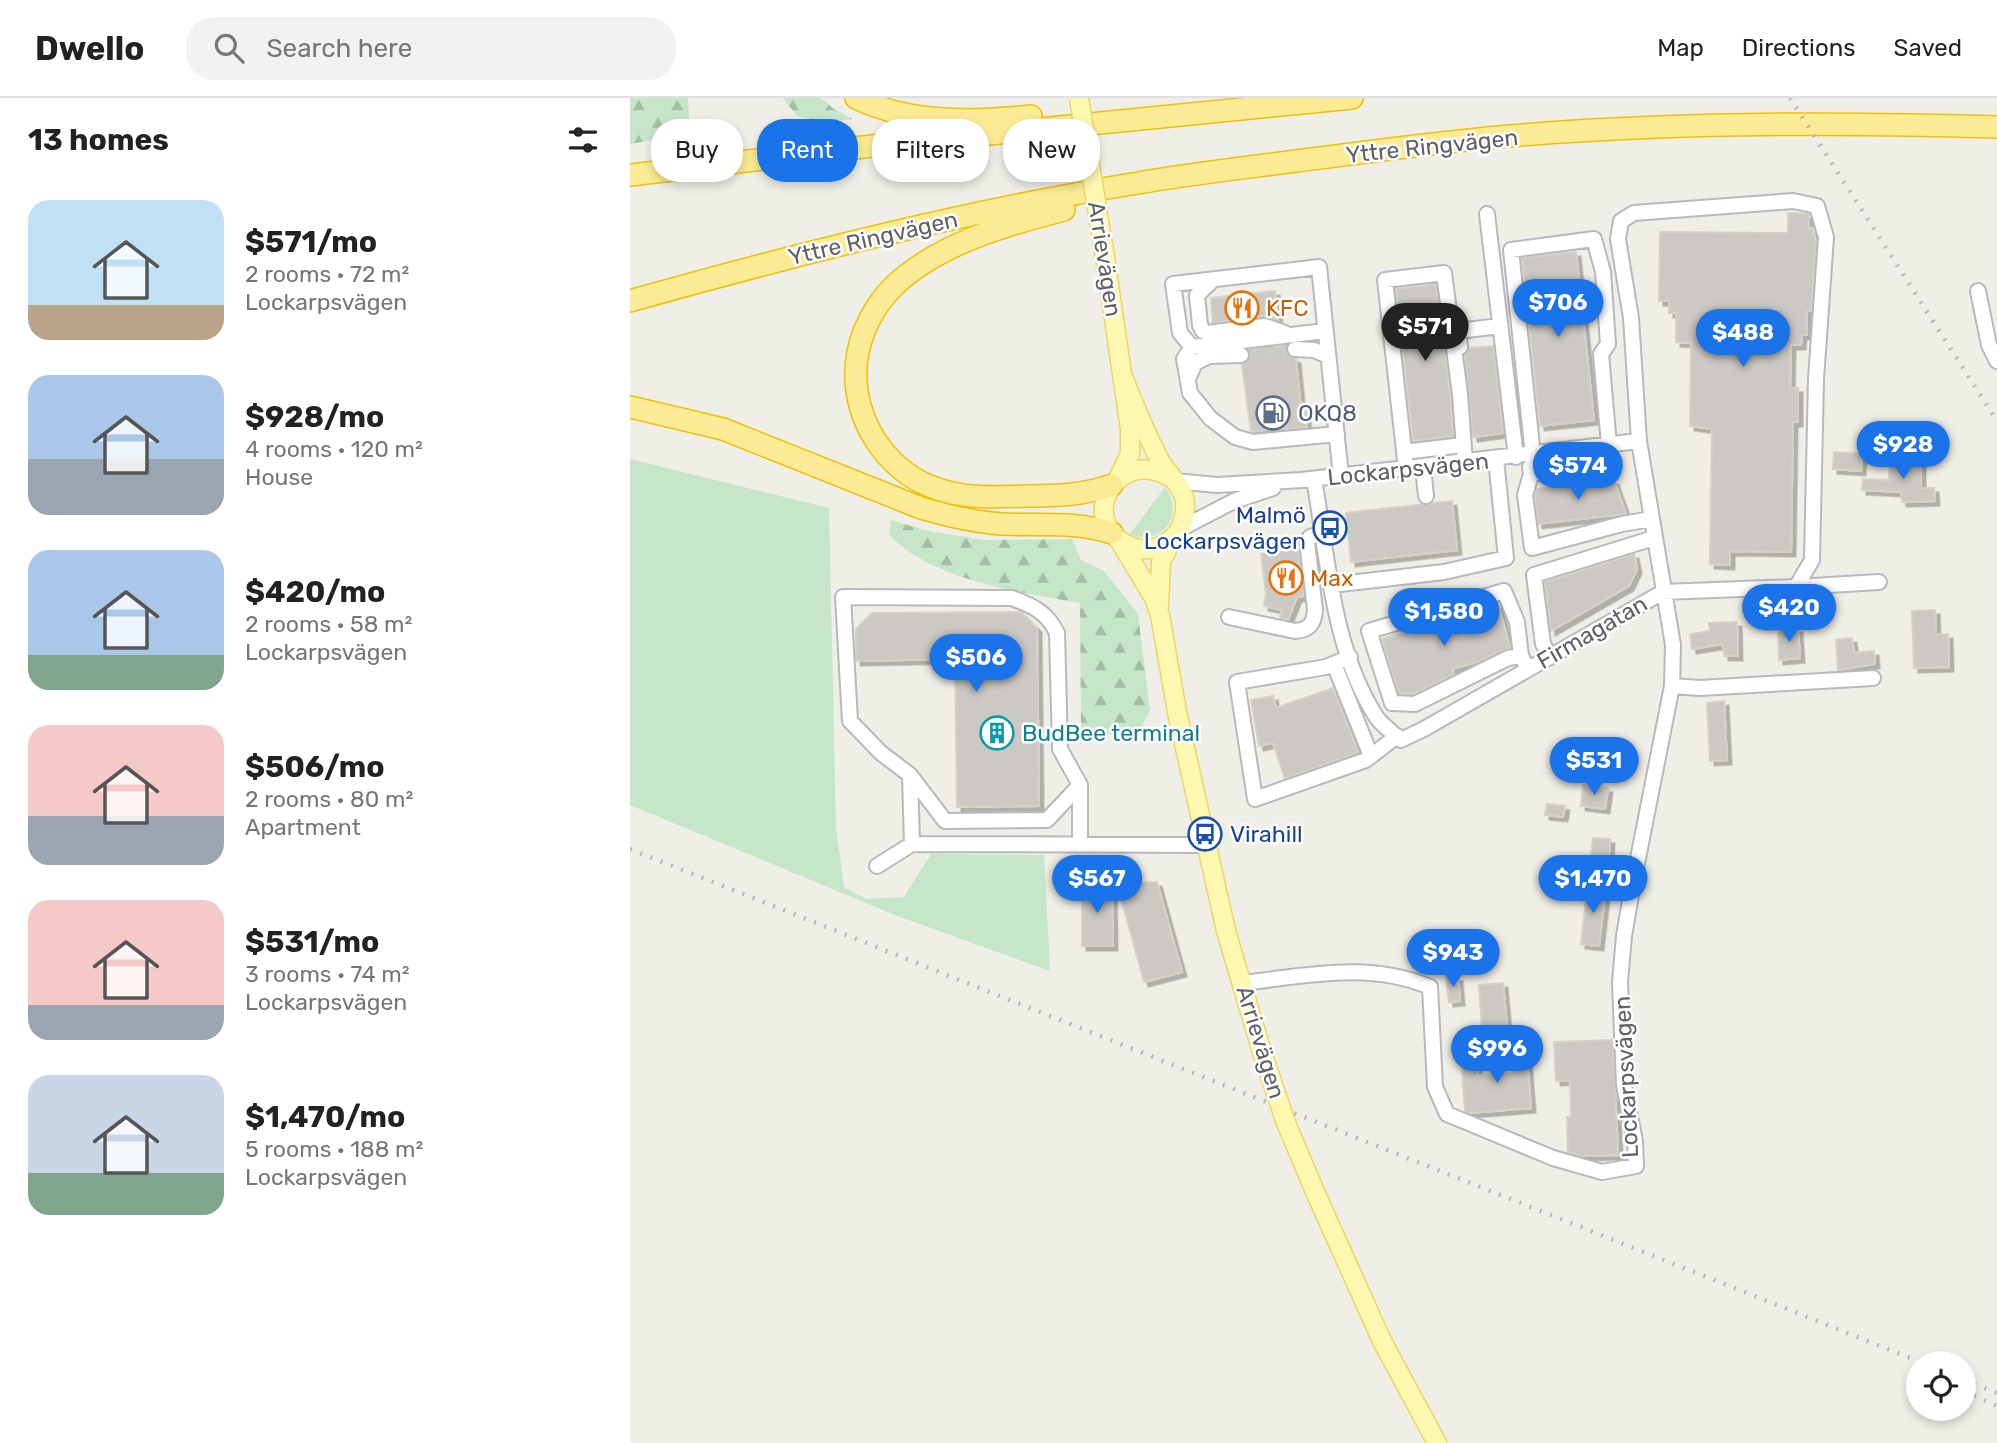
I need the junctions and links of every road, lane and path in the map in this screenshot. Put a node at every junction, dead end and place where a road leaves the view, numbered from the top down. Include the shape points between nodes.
1 (856, 98) edge
2 (1079, 98) edge
3 (1236, 98) edge
4 (1352, 98) edge
5 (1997, 127) edge
6 (1425, 145) junction
7 (630, 175) edge
8 (1487, 214) dead end
9 (1214, 279) junction
10 (1978, 291) dead end
11 (630, 301) edge
12 (1500, 326) junction
13 (1325, 331) junction
14 (1293, 342) junction
15 (1192, 347) junction
16 (1241, 355) tunnel mouth
17 (1328, 356) junction
18 (1997, 361) edge
19 (1124, 379) junction
20 (1188, 380) junction
21 (630, 407) edge
22 (1337, 434) junction
23 (1639, 441) junction
24 (1464, 445) junction
25 (1609, 445) junction
26 (1404, 452) junction
27 (1526, 456) junction
28 (1496, 459) junction
29 (1470, 462) junction
30 (1423, 467) junction
31 (1579, 468) dead end
32 (1406, 469) junction
33 (1531, 474) junction
34 (1341, 476) junction
35 (1172, 479) junction
36 (1308, 480) junction
37 (1115, 481) junction
38 (1426, 496) dead end
39 (1651, 520) junction
40 (1177, 532) junction
41 (1324, 533) junction
42 (1116, 536) junction
43 (1654, 538) junction
44 (1879, 582) dead end
45 (1332, 585) junction
46 (1796, 587) junction
47 (1663, 592) junction
48 (1160, 615) junction
49 (1229, 617) dead end
50 (1369, 631) junction
51 (1342, 634) junction
52 (1350, 657) junction
53 (1550, 657) junction
54 (1525, 662) junction
55 (1334, 664) junction
56 (1873, 678) dead end
57 (1672, 686) junction
58 (1397, 736) junction
59 (1371, 756) junction
60 (910, 775) junction
61 (1080, 785) junction
62 (912, 844) junction
63 (1080, 844) junction
64 (1207, 845) junction
65 (877, 866) dead end
66 (1242, 984) junction
67 (1437, 1443) edge

1 - 3 highway via 915,117 986,119
2 - 19 main road, Arrievägen, bridge
4 - 7 highway
5 - 6 highway, Yttre Ringvägen via 1693,126
6 - 11 highway, Yttre Ringvägen via 1138,183 974,215 755,266
6 - 37 highway via 1141,193 1029,219 950,248 894,287 861,336 855,370 865,423 894,462 922,482 964,495 1070,495
8 - 12 street
9 - 13 street via 1319,267
9 - 14 street via 1197,295 1203,331 1265,326
9 - 15 street via 1173,284 1180,333
10 - 18 street via 1989,345
12 - 27 street
12 - 29 street via 1458,331
13 - 14 street
13 - 17 street
14 - 15 street
14 - 17 street
15 - 20 street via 1184,359
16 - 20 street via 1209,356 1195,363
17 - 22 street
19 - 35 main road, Arrievägen
19 - 37 main road, Arrievägen via 1130,446 1128,461
20 - 22 street via 1190,393 1210,418 1235,437 1253,442
21 - 42 highway via 723,429 943,515 1004,524 1082,524
22 - 34 street
23 - 25 street, Lockarpsvägen
23 - 39 street, Lockarpsvägen
23 - 46 street, Lockarpsvägen via 1631,318 1618,239 1621,221 1647,212 1793,201 1817,206 1826,237 1816,379 1812,560
24 - 26 street
24 - 26 street via 1444,272 1385,280
24 - 29 street
25 - 27 street, Lockarpsvägen
25 - 27 street via 1601,354 1608,344 1603,272 1594,239 1511,250
26 - 32 street
27 - 28 street, Lockarpsvägen
27 - 33 street
28 - 29 street, Lockarpsvägen
28 - 45 street via 1506,558 1444,572
29 - 30 street, Lockarpsvägen
30 - 32 street, Lockarpsvägen
30 - 38 street
31 - 33 street
32 - 34 street, Lockarpsvägen
33 - 39 street via 1525,495 1532,548
34 - 36 street, Lockarpsvägen
35 - 36 street, Lockarpsvägen via 1217,485
35 - 37 main road via 1151,468 1128,471
35 - 40 main road via 1185,509
36 - 40 street, Lockarpsvägen via 1234,501
36 - 41 street
37 - 42 main road via 1104,514
39 - 43 street, Lockarpsvägen
40 - 42 main road via 1148,549 1128,545
40 - 48 main road, Arrievägen via 1161,562
41 - 45 street
41 - 49 street via 1307,542 1315,610 1310,627 1295,631
42 - 48 main road, Arrievägen
43 - 47 street, Lockarpsvägen
43 - 53 street via 1534,575 1543,644
44 - 46 street
45 - 51 street
46 - 47 street
47 - 53 street, Firmagatan
47 - 57 street, Lockarpsvägen via 1672,645
48 - 64 main road, Arrievägen
50 - 51 street
50 - 54 street via 1504,591 1517,622
50 - 54 street via 1392,704 1415,704 1508,658
51 - 52 street
52 - 55 street
52 - 58 street via 1379,721
53 - 54 street, Firmagatan
54 - 58 street, Firmagatan via 1420,732 1401,740
55 - 59 street
55 - 59 street via 1237,682 1255,799
56 - 57 street
57 - 66 street, Lockarpsvägen via 1630,901 1620,982 1624,1085 1636,1166 1602,1172 1553,1158 1447,1114 1435,1087 1430,987 1409,978 1353,970
58 - 59 street
60 - 61 street via 945,821 1047,820
60 - 61 street via 850,721 843,597 1012,598 1036,607 1051,620 1057,633 1060,749
60 - 62 street
61 - 63 street
62 - 63 street
62 - 65 street
63 - 64 street
64 - 66 main road, Arrievägen
66 - 67 main road, Arrievägen, bridge via 1286,1123 1316,1194 1382,1341

